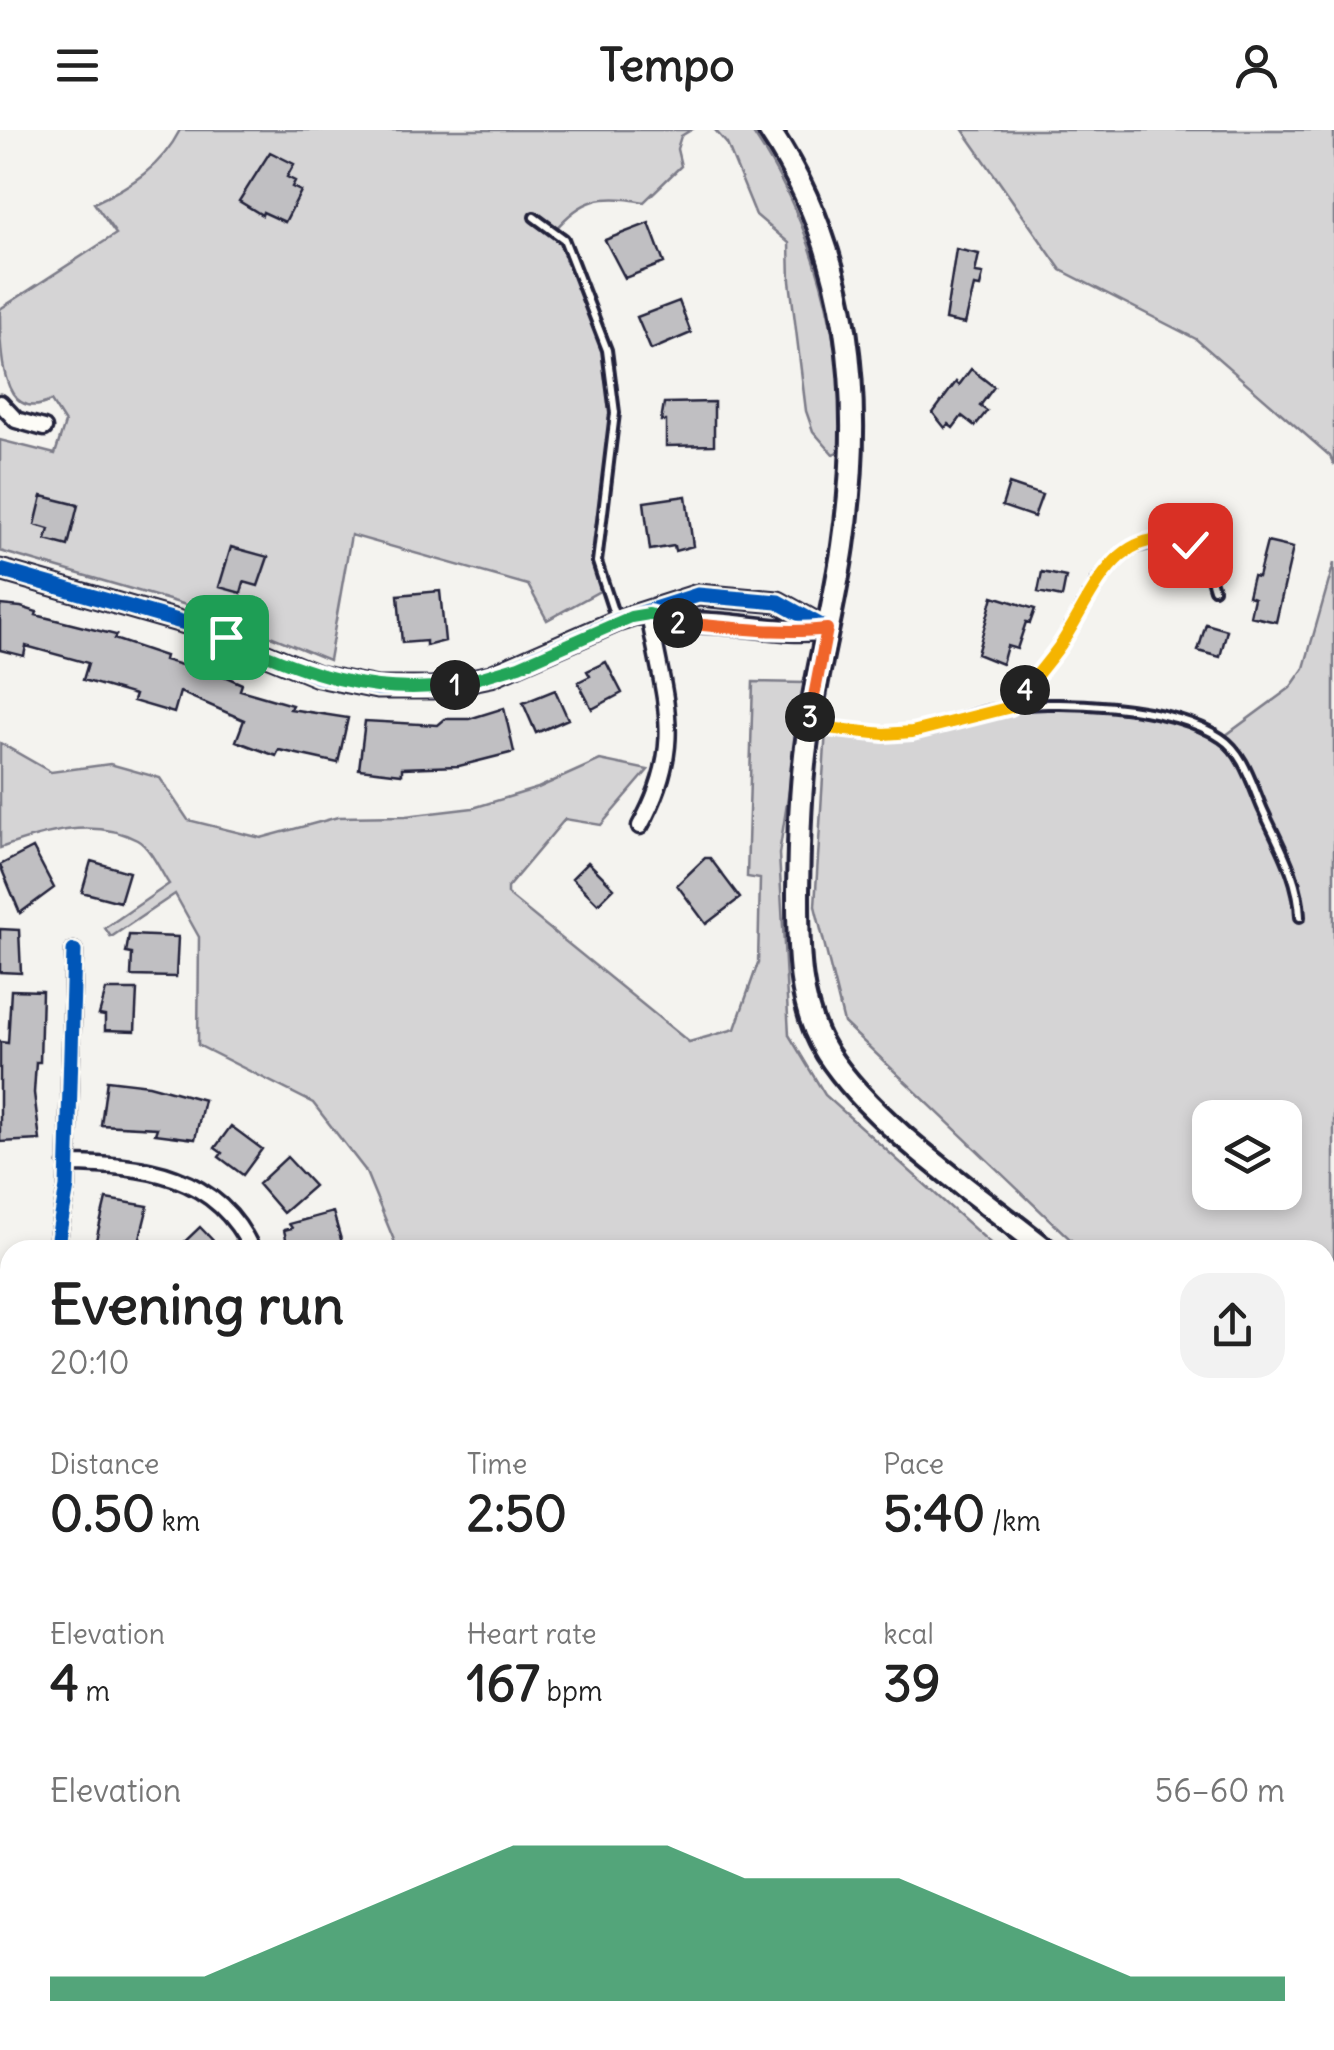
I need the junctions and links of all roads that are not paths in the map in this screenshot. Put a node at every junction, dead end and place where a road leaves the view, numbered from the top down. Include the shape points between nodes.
1 (769, 130) edge
2 (534, 218) dead end
3 (0, 402) edge
4 (44, 428) dead end
5 (0, 570) edge
6 (1214, 590) dead end
7 (649, 614) junction
8 (616, 621) junction
9 (827, 629) junction
10 (1011, 707) junction
11 (808, 726) junction
12 (640, 826) dead end
13 (1300, 917) dead end
14 (74, 951) dead end
15 (67, 1164) junction
16 (59, 1240) edge
17 (246, 1240) edge
18 (1034, 1240) edge

1 - 9 main road via 818,224 850,352 852,458
2 - 8 lane via 564,239 607,350 614,413 596,562
3 - 4 street via 16,420
5 - 8 street via 199,627 318,676 377,688 432,688 491,676
6 - 10 lane via 1205,559 1190,545 1172,538 1129,548 1097,580 1059,646
7 - 8 street
7 - 9 street via 795,633
7 - 9 street via 698,596 754,598 789,607
7 - 12 street via 670,731 664,774
9 - 11 main road
10 - 11 lane via 912,732
10 - 13 lane via 1121,710 1180,721 1222,738 1245,769 1292,874
11 - 18 main road via 798,923 803,987 816,1031 871,1106
14 - 15 street
15 - 16 street
15 - 17 street via 130,1166 188,1181 231,1215

